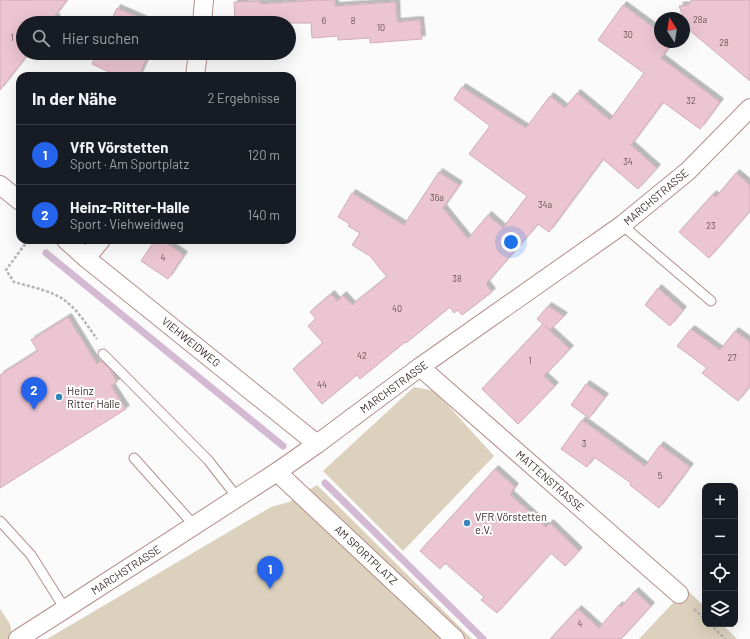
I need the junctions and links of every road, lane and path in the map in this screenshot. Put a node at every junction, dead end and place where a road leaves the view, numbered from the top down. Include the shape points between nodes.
1 (204, 0) edge
2 (203, 16) edge
3 (197, 60) edge
4 (196, 72) edge
5 (750, 108) edge
6 (0, 184) edge
7 (16, 198) edge
8 (622, 225) junction
9 (25, 244) edge
10 (70, 244) edge
11 (98, 244) edge
12 (86, 258) junction
13 (711, 301) dead end
14 (103, 354) joint
15 (420, 367) junction
16 (317, 444) junction
17 (134, 458) dead end
18 (277, 472) junction
19 (237, 497) junction
20 (0, 521) edge
21 (194, 526) junction
22 (679, 594) dead end
23 (65, 609) junction
24 (713, 627) edge
25 (18, 639) edge
26 (455, 639) edge
27 (725, 639) edge

1 - 2 street
3 - 4 street
5 - 8 street, MARCHSTRASSE via 688,171
6 - 7 street
8 - 13 lane
8 - 15 street, MARCHSTRASSE
9 - 14 path via 6,270 14,282 55,294 68,303 98,340
10 - 12 street, VIEHWEIDWEG
11 - 12 street
12 - 16 street, VIEHWEIDWEG
14 - 19 lane via 208,460
15 - 16 street, MARCHSTRASSE
15 - 22 street, MATTENSTRASSE
16 - 18 street, MARCHSTRASSE
17 - 21 lane
18 - 19 street, MARCHSTRASSE
18 - 26 street, AM SPORTPLATZ
19 - 21 street, MARCHSTRASSE
20 - 23 lane via 31,555
21 - 23 street, MARCHSTRASSE
23 - 25 street, MARCHSTRASSE
24 - 27 path

